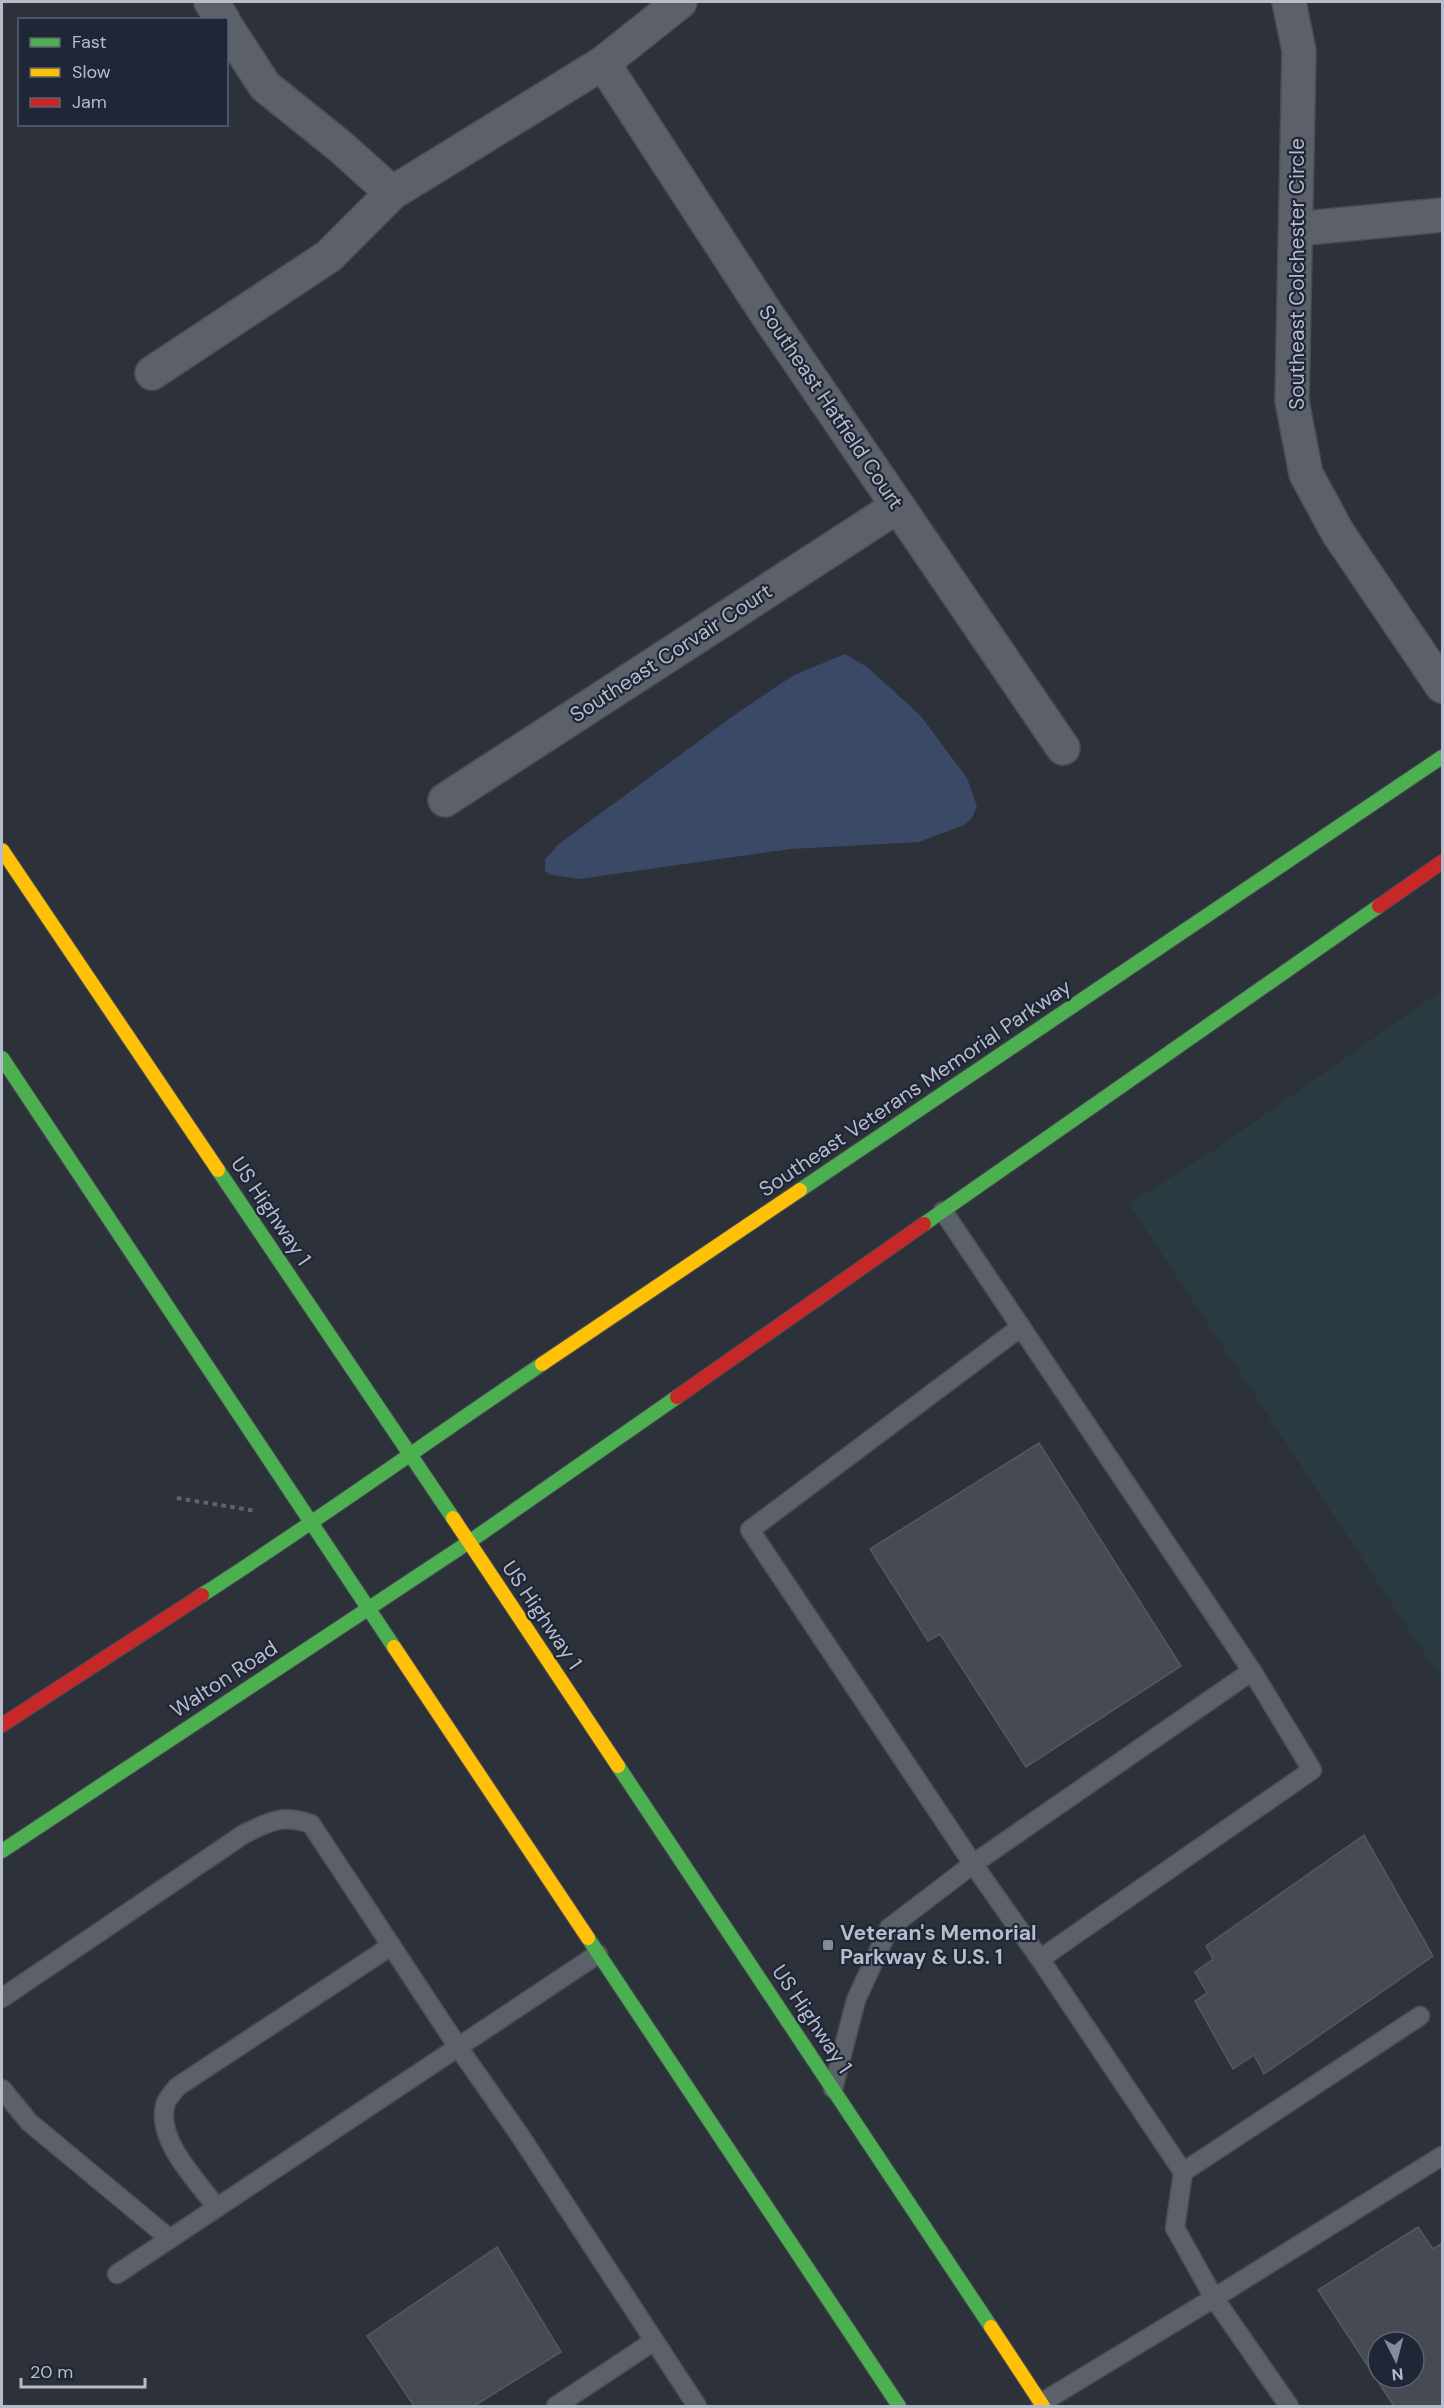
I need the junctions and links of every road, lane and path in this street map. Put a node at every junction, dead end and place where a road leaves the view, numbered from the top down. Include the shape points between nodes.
1 (211, 2) edge
2 (680, 2) edge
3 (1289, 2) edge
4 (222, 18) edge
5 (228, 29) edge
6 (603, 63) junction
7 (392, 193) junction
8 (1443, 215) edge
9 (1296, 229) junction
10 (152, 373) dead end
11 (898, 506) junction
12 (1443, 686) edge
13 (1063, 748) dead end
14 (1443, 757) edge
15 (445, 800) dead end
16 (2, 850) edge
17 (1443, 862) edge
18 (2, 1058) edge
19 (943, 1211) junction
20 (1021, 1327) junction
21 (410, 1453) junction
22 (177, 1498) dead end
23 (244, 1509) dead end
24 (312, 1524) junction
25 (469, 1542) junction
26 (369, 1609) junction
27 (1251, 1671) junction
28 (2, 1725) edge
29 (2, 1851) edge
30 (973, 1864) junction
31 (391, 1946) junction
32 (598, 1954) junction
33 (1040, 1959) junction
34 (2, 1998) edge
35 (1420, 2016) dead end
36 (458, 2047) junction
37 (2, 2089) edge
38 (833, 2089) junction
39 (1443, 2156) edge
40 (1183, 2172) junction
41 (217, 2208) junction
42 (170, 2239) junction
43 (117, 2274) dead end
44 (1214, 2298) junction
45 (654, 2341) junction
46 (1042, 2405) edge
47 (556, 2406) edge
48 (697, 2406) edge
49 (899, 2406) edge
50 (1289, 2406) edge

1 - 4 street
2 - 6 street
3 - 9 street, Southeast Colchester Circle via 1299,51
5 - 7 street via 265,86
6 - 7 street
6 - 11 street, Southeast Hatfield Court
7 - 10 street via 330,256
8 - 9 street
9 - 12 street, Southeast Colchester Circle via 1292,401 1306,474 1338,533
11 - 13 street, Southeast Hatfield Court
11 - 15 street, Southeast Corvair Court
14 - 21 main road, Southeast Veterans Memorial Parkway
16 - 21 main road, US Highway 1
17 - 19 main road
18 - 24 main road
19 - 20 lane
19 - 25 main road
20 - 27 lane
20 - 30 lane via 750,1530
21 - 24 main road
21 - 25 main road, US Highway 1
22 - 23 path
24 - 26 main road
24 - 28 main road
25 - 26 main road, Walton Road
25 - 38 main road, US Highway 1
26 - 29 main road, Walton Road
26 - 32 main road
27 - 30 lane
27 - 33 lane via 1312,1770
30 - 33 lane
30 - 38 lane via 889,1928 856,2000
31 - 34 lane via 311,1824 294,1818 275,1819 244,1834
31 - 36 lane
31 - 41 lane via 177,2087 165,2104 163,2124 168,2142
32 - 36 lane
32 - 49 main road
33 - 40 lane
35 - 40 lane
36 - 41 lane
36 - 45 lane
37 - 42 lane via 29,2122
38 - 46 main road, US Highway 1
39 - 44 lane
40 - 44 lane via 1175,2228
41 - 42 lane
42 - 43 lane
44 - 46 lane
44 - 50 lane
45 - 47 lane
45 - 48 lane

